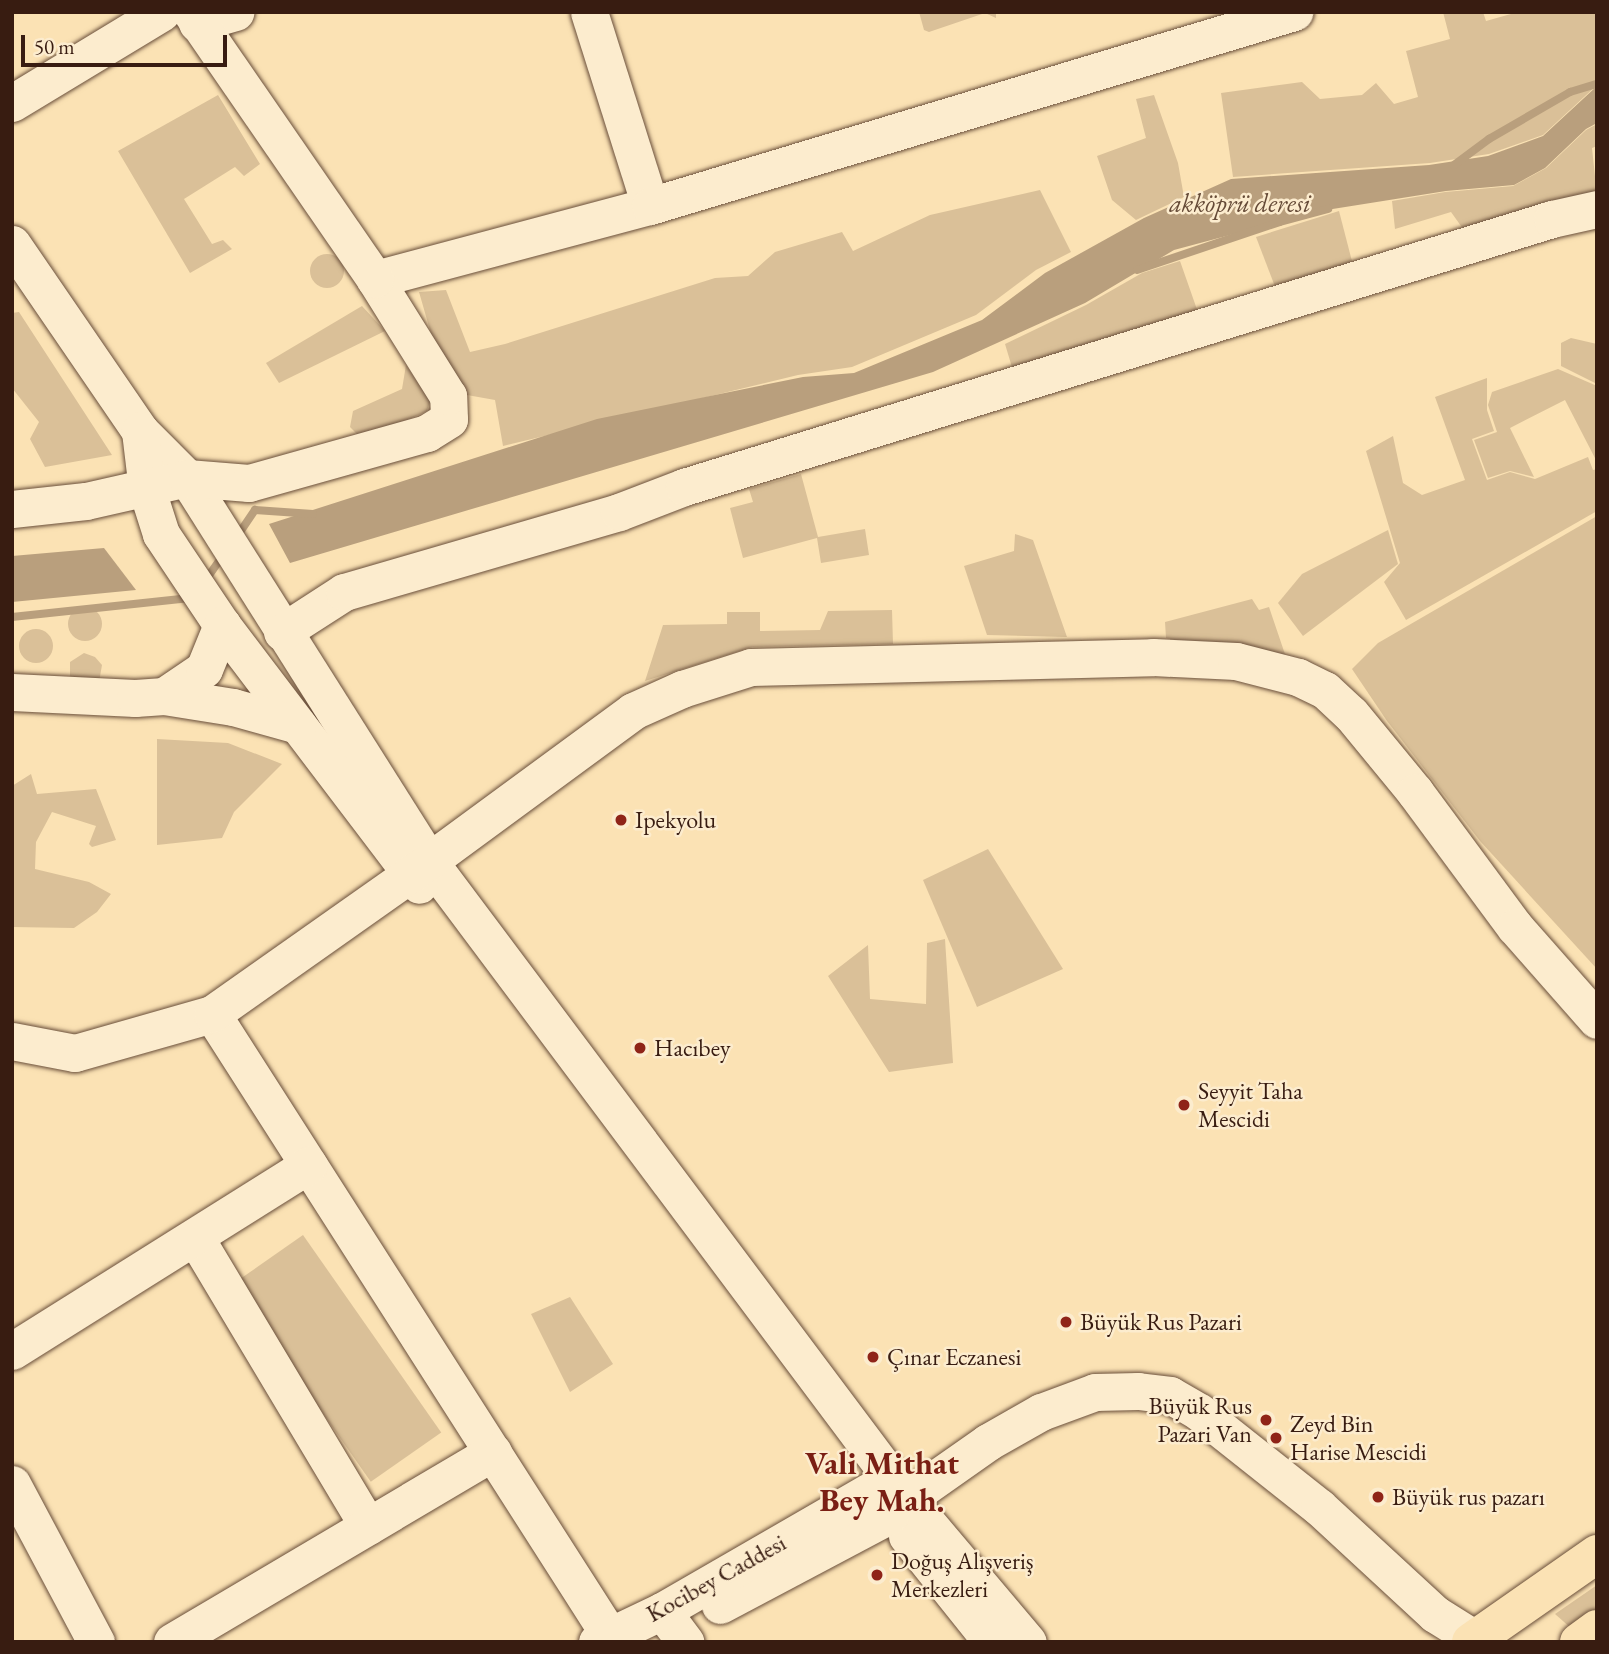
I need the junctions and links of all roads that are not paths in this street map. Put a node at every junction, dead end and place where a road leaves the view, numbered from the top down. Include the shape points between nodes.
1 (162, 12) edge
2 (234, 12) edge
3 (589, 12) edge
4 (1294, 12) edge
5 (194, 18) edge
6 (12, 103) edge
7 (650, 206) junction
8 (1597, 209) edge
9 (12, 244) edge
10 (374, 279) junction
11 (141, 431) junction
12 (187, 478) junction
13 (249, 483) junction
14 (147, 490) junction
15 (86, 501) junction
16 (12, 509) edge
17 (211, 515) junction
18 (160, 534) junction
19 (222, 625) junction
20 (282, 632) junction
21 (12, 692) edge
22 (164, 696) junction
23 (298, 725) junction
24 (420, 867) junction
25 (212, 1014) junction
26 (1597, 1020) edge
27 (12, 1041) edge
28 (309, 1165) junction
29 (195, 1237) junction
30 (12, 1351) edge
31 (493, 1452) junction
32 (12, 1484) edge
33 (889, 1502) junction
34 (368, 1526) junction
35 (1597, 1554) edge
36 (674, 1627) edge
37 (1597, 1629) edge
38 (614, 1640) edge
39 (1473, 1640) edge
40 (96, 1642) edge
41 (172, 1642) edge
42 (992, 1642) edge
43 (1028, 1642) edge
44 (1579, 1642) edge

1 - 6 street
2 - 5 street
3 - 7 street
4 - 7 street
5 - 10 street
7 - 10 street
8 - 20 street via 1539,223 698,483 619,512 344,592
9 - 11 street
10 - 13 street via 448,397 449,419 427,433
11 - 12 street
11 - 14 street
12 - 13 street
12 - 14 street
12 - 17 street
13 - 17 street
14 - 15 street
14 - 18 street
15 - 16 street
15 - 18 street
17 - 18 street
17 - 20 street
18 - 19 street
19 - 22 street via 204,669
19 - 23 street
20 - 24 street
21 - 22 street
22 - 23 street via 233,707
23 - 24 street
24 - 25 street
24 - 26 street via 632,711 751,667 1153,657 1236,662 1298,677 1325,690 1351,714 1515,927
24 - 33 street
25 - 27 street via 75,1053
25 - 28 street
28 - 29 street
28 - 31 street
29 - 30 street
29 - 34 street
31 - 34 street
31 - 38 street
32 - 40 street
33 - 36 street, Kocibey Caddesi
33 - 39 street, Kocibey Caddesi via 1041,1412 1095,1392 1170,1395 1199,1412 1319,1507 1435,1614
33 - 42 street
33 - 43 street
34 - 41 street
35 - 39 main road
36 - 38 street, Kocibey Caddesi
37 - 44 main road

